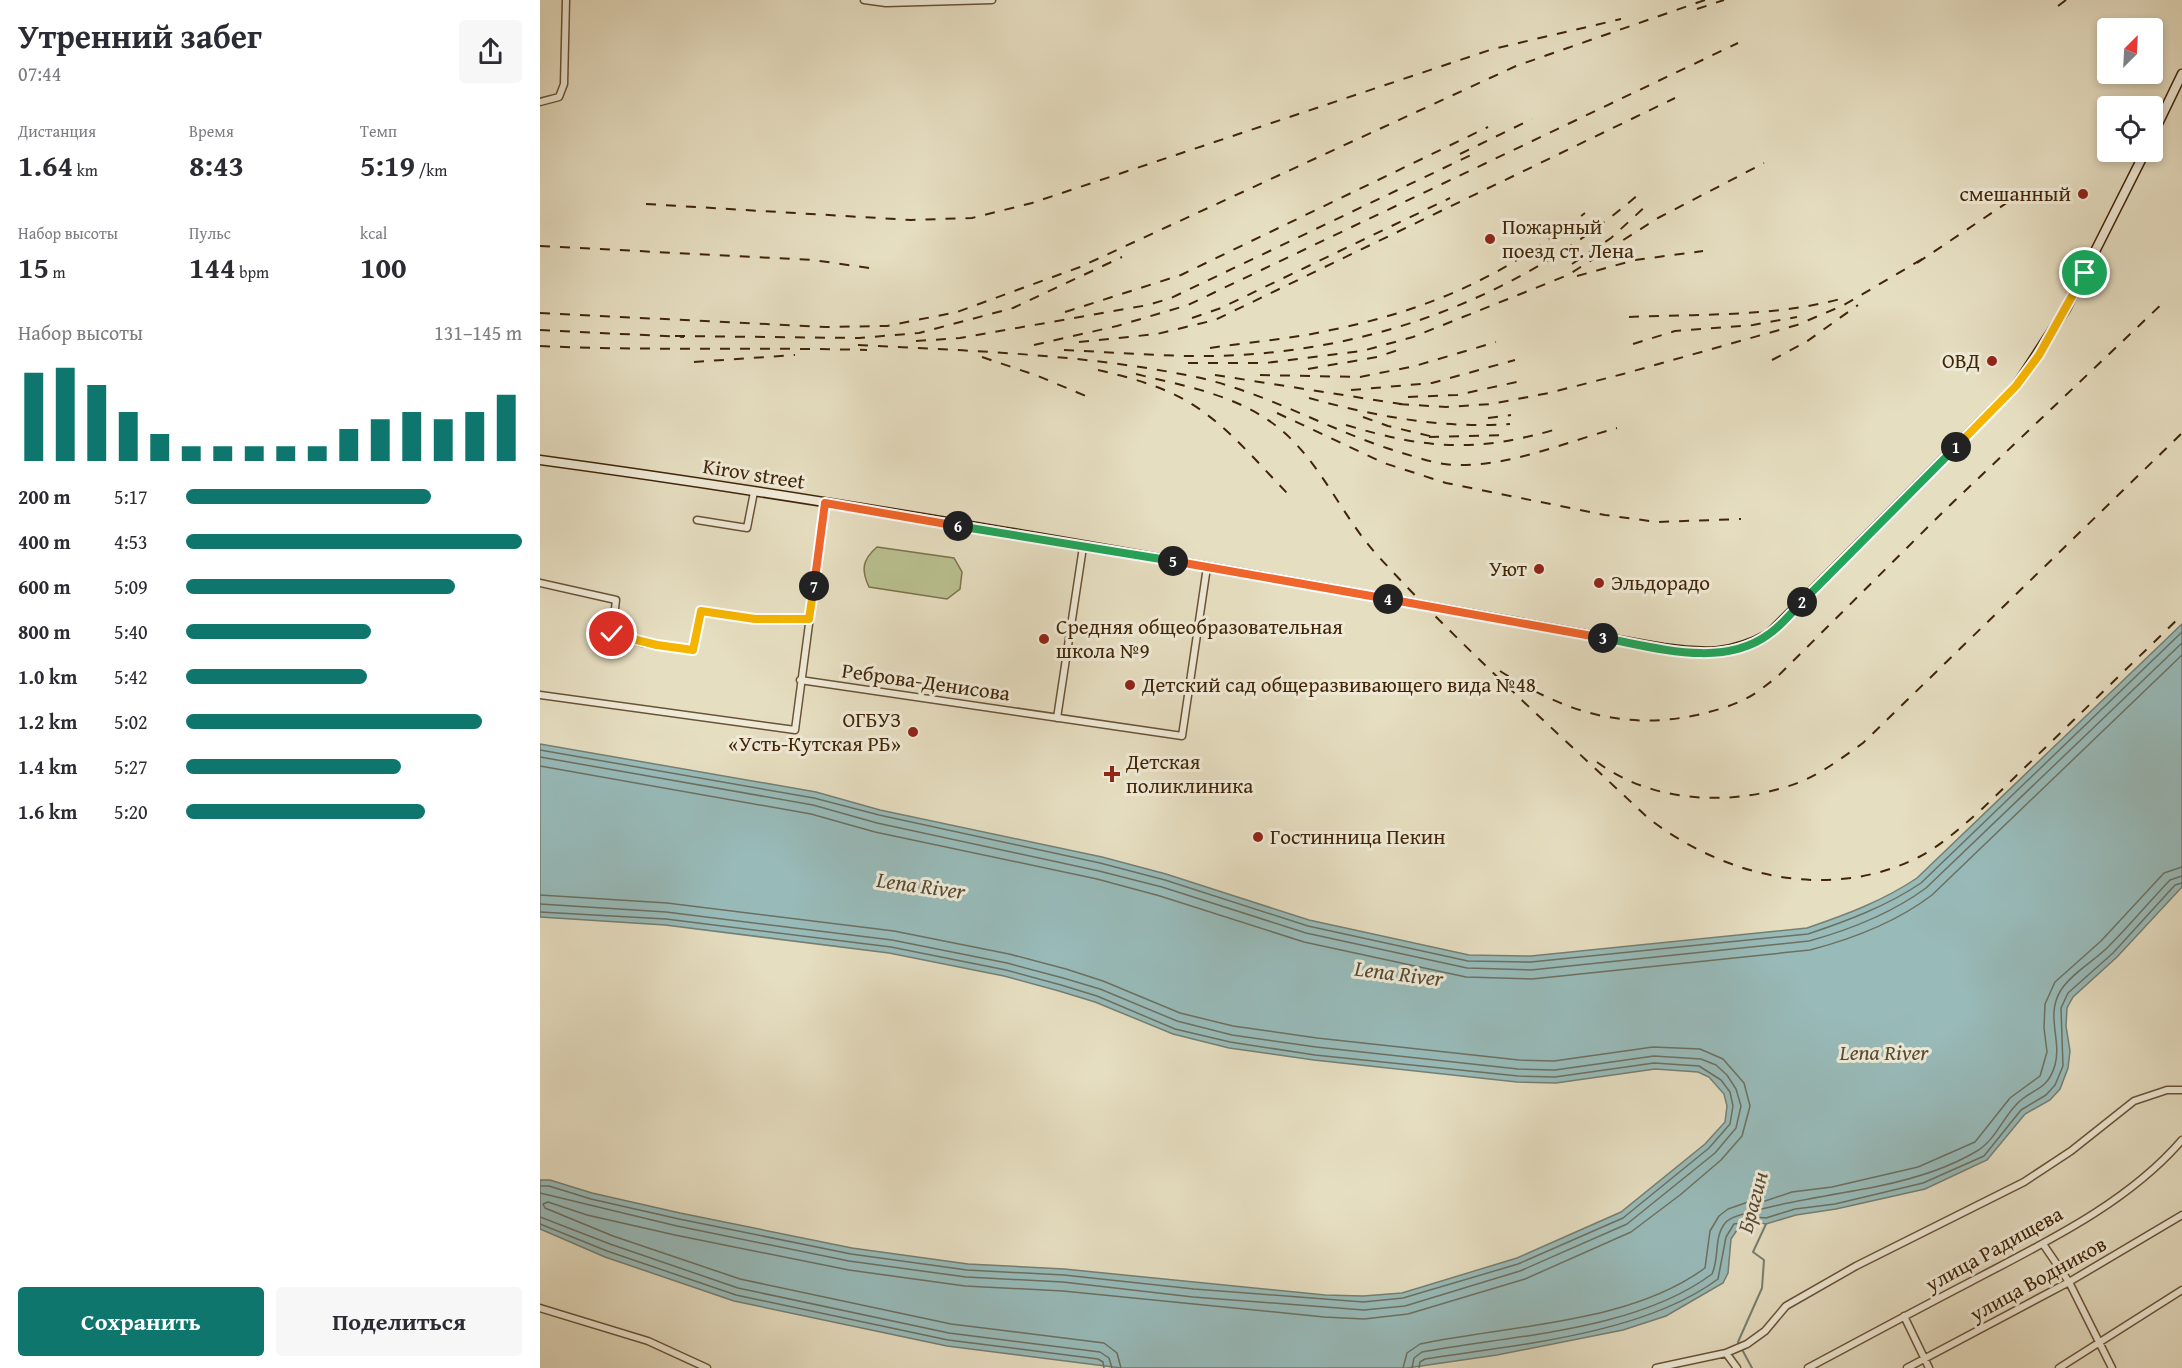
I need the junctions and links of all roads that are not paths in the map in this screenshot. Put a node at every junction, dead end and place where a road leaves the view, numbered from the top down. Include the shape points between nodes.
1 (566, 0) edge
2 (864, 0) edge
3 (992, 0) edge
4 (2182, 74) edge
5 (540, 102) edge
6 (2163, 113) edge
7 (2140, 162) edge
8 (540, 460) edge
9 (754, 492) junction
10 (825, 503) junction
11 (697, 520) dead end
12 (1083, 547) junction
13 (1207, 567) junction
14 (540, 583) edge
15 (809, 619) junction
16 (800, 680) junction
17 (540, 695) edge
18 (1057, 718) junction
19 (2182, 1090) edge
20 (2182, 1140) edge
21 (2182, 1215) edge
22 (2043, 1244) junction
23 (2069, 1282) junction
24 (2182, 1290) edge
25 (540, 1308) edge
26 (1904, 1316) junction
27 (2100, 1344) junction
28 (1729, 1351) junction
29 (1925, 1359) junction
30 (707, 1368) edge
31 (1656, 1368) edge
32 (1737, 1368) edge
33 (1808, 1368) edge
34 (1908, 1368) edge
35 (1929, 1368) edge
36 (2059, 1368) edge
37 (2112, 1368) edge

1 - 5 street via 564,84 560,97
2 - 3 street
4 - 6 main road
7 - 13 main road, Kirov street via 2066,309 2016,386 1769,634 1752,643 1704,654
8 - 9 main road, Kirov street
9 - 10 main road, Kirov street
9 - 11 street via 747,528
10 - 12 main road, Kirov street
10 - 15 street
12 - 13 main road, Kirov street
12 - 18 street
13 - 18 street, Реброва-Денисова via 1182,736
14 - 15 street via 616,600 612,634 642,643 693,650 701,611 755,619
15 - 16 street
16 - 17 street via 795,730
16 - 18 street, Реброва-Денисова
19 - 28 street via 2167,1090 2134,1101 2024,1182 1786,1305 1765,1331
20 - 22 street, улица Радищева via 2167,1158 2121,1195
21 - 23 street, улица Водников
22 - 23 street
22 - 26 street, улица Радищева
23 - 27 street
23 - 29 street, улица Водников
24 - 27 street
25 - 30 street via 648,1341
26 - 29 street
26 - 33 street, улица Радищева
27 - 36 street
27 - 37 street
28 - 31 street
28 - 32 street
29 - 34 street, улица Водников
29 - 35 street

